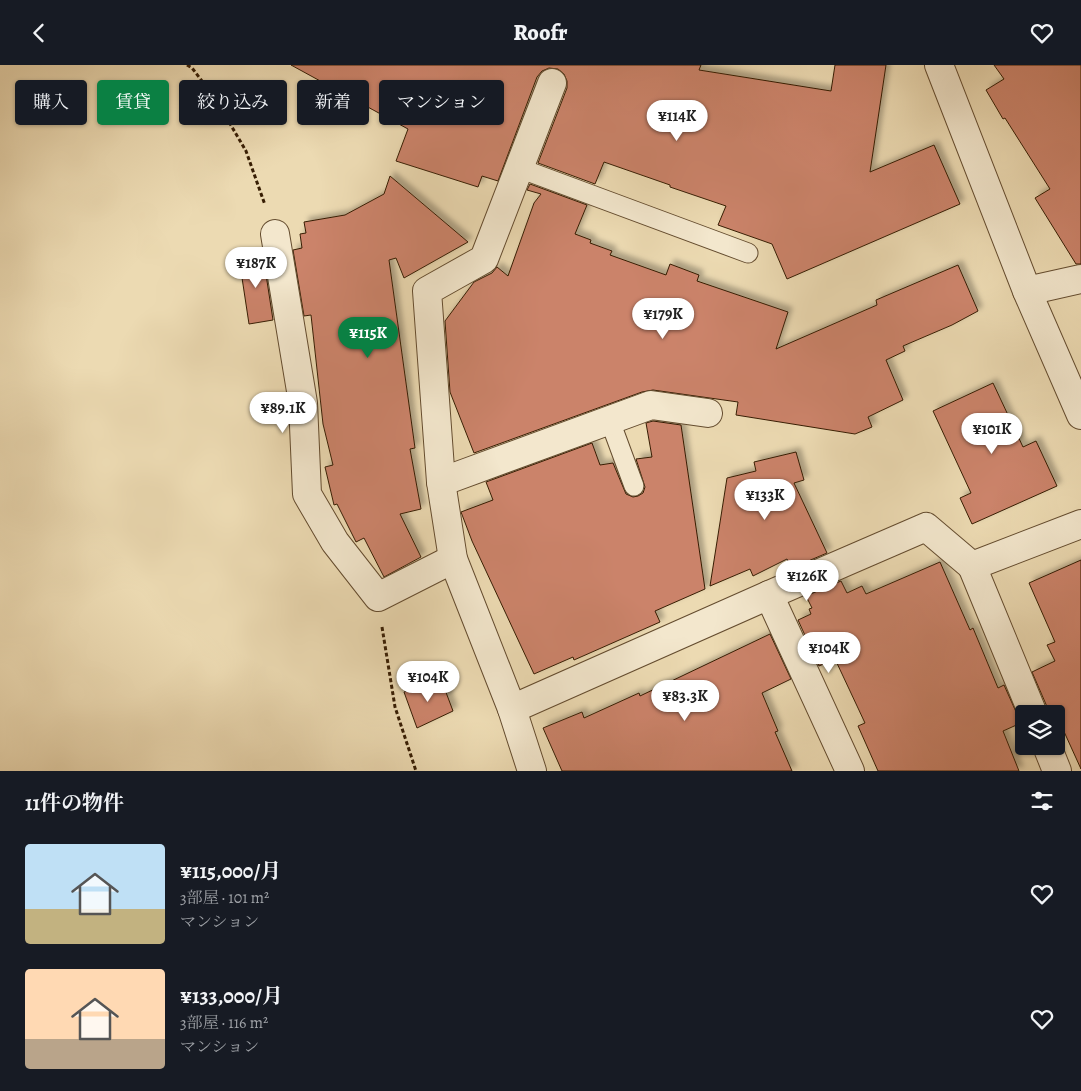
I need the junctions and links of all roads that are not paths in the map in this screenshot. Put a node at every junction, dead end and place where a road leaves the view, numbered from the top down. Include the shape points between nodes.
1 (939, 65) edge
2 (552, 83) dead end
3 (519, 169) junction
4 (275, 234) road end
5 (748, 253) dead end
6 (1081, 279) edge
7 (1027, 291) junction
8 (1078, 403) edge
9 (708, 413) dead end
10 (610, 421) junction
11 (441, 482) junction
12 (634, 485) dead end
13 (1081, 524) edge
14 (452, 559) junction
15 (972, 566) junction
16 (769, 595) junction
17 (1029, 705) edge
18 (512, 709) junction
19 (1051, 755) edge
20 (532, 771) edge
21 (850, 771) edge
22 (1057, 771) edge

1 - 7 street
2 - 3 street
3 - 5 lane
3 - 11 street via 484,259 427,291
4 - 14 street via 303,403 308,494 335,542 378,597
6 - 7 street
7 - 8 street
9 - 10 street via 651,405
10 - 11 street
10 - 12 lane
11 - 14 street
13 - 15 street
14 - 18 street
15 - 16 street via 926,527
15 - 17 street
16 - 18 street
16 - 21 street
18 - 20 street
19 - 22 street

